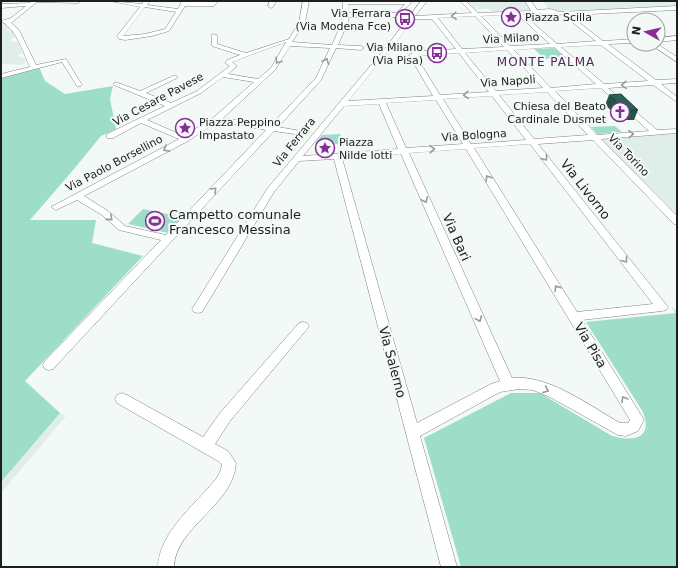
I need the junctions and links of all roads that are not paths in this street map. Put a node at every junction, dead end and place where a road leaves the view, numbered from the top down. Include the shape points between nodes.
1 (78, 1) edge
2 (113, 1) edge
3 (215, 1) edge
4 (306, 1) edge
5 (346, 1) edge
6 (424, 1) edge
7 (463, 1) edge
8 (528, 1) edge
9 (35, 2) edge
10 (184, 2) edge
11 (410, 2) edge
12 (145, 3) edge
13 (1, 6) edge
14 (677, 8) edge
15 (179, 11) junction
16 (535, 12) junction
17 (518, 13) junction
18 (562, 14) junction
19 (345, 15) junction
20 (476, 15) junction
21 (434, 17) junction
22 (410, 18) junction
23 (1, 21) edge
24 (9, 21) junction
25 (214, 36) dead end
26 (626, 38) edge
27 (677, 38) edge
28 (596, 39) junction
29 (666, 39) edge
30 (626, 40) edge
31 (290, 42) junction
32 (553, 43) junction
33 (390, 45) junction
34 (333, 46) junction
35 (506, 46) junction
36 (361, 48) dead end
37 (459, 49) junction
38 (665, 52) edge
39 (424, 53) junction
40 (247, 55) junction
41 (677, 60) edge
42 (34, 68) junction
43 (223, 75) junction
44 (1, 76) edge
45 (175, 77) dead end
46 (260, 81) junction
47 (677, 81) edge
48 (654, 83) junction
49 (116, 84) dead end
50 (79, 86) dead end
51 (602, 86) junction
52 (548, 90) junction
53 (494, 93) junction
54 (140, 94) junction
55 (438, 97) junction
56 (677, 100) edge
57 (380, 101) junction
58 (341, 104) junction
59 (172, 106) junction
60 (217, 119) junction
61 (142, 121) junction
62 (272, 129) junction
63 (677, 131) edge
64 (655, 132) junction
65 (298, 133) dead end
66 (110, 136) dead end
67 (594, 137) junction
68 (185, 139) junction
69 (532, 142) junction
70 (469, 146) junction
71 (403, 151) junction
72 (337, 156) junction
73 (296, 159) junction
74 (78, 196) junction
75 (56, 207) dead end
76 (677, 222) edge
77 (167, 238) junction
78 (198, 309) dead end
79 (574, 317) junction
80 (303, 326) dead end
81 (49, 365) dead end
82 (508, 384) junction
83 (122, 399) dead end
84 (412, 433) junction
85 (205, 446) junction
86 (166, 567) edge
87 (449, 567) edge

1 - 9 street
2 - 12 street
3 - 10 street via 214,4
4 - 31 street, Via Paolo Borsellino via 302,22
5 - 11 street
5 - 19 street
6 - 22 street, Via Ferrara
7 - 20 street, Via Torino
8 - 16 street
9 - 13 street
9 - 24 street
10 - 15 street
11 - 19 street via 397,15
12 - 15 street
12 - 15 street via 121,38 161,33 167,29
14 - 18 street
16 - 17 street
16 - 18 street
17 - 20 street
17 - 32 street
18 - 28 street
19 - 34 street via 345,22
20 -> 21 street
20 - 35 street, Via Torino
21 - 22 street
21 - 37 street, Via Livorno
22 - 33 street, Via Ferrara
23 - 24 street
24 - 42 street
25 - 40 street via 214,45
26 - 28 street, Via Milano
27 - 29 street
28 - 30 street, Via Milano
28 - 32 street, Via Milano
28 - 48 street
31 - 34 street
31 - 40 street via 284,41
31 -> 46 street, Via Paolo Borsellino via 273,69
32 - 35 street, Via Milano
32 - 51 street
33 - 37 street, Via Milano
33 - 39 street, Via Milano
33 - 58 street, Via Ferrara
34 - 36 street
62 -> 34 street via 319,79
35 - 37 street, Via Milano
35 - 52 street, Via Torino
37 - 39 street, Via Milano
37 - 53 street, Via Livorno
38 - 41 street
39 - 55 street, Via Pisa via 412,55
40 - 43 street, Via Cesare Pavese via 229,62 234,66
42 - 44 street
42 - 50 street via 64,60
43 - 46 street
43 - 59 street, Via Cesare Pavese via 199,92
45 - 54 street
46 - 60 street, Via Paolo Borsellino
47 - 48 street, Via Napoli
48 -> 51 street, Via Napoli
48 - 56 street
49 - 54 street
51 - 52 street, Via Napoli
51 - 64 street
52 - 53 street, Via Napoli
52 - 67 street, Via Torino
53 -> 55 street, Via Napoli
53 - 69 street, Via Livorno
54 - 59 street
55 - 57 street, Via Napoli
55 - 70 street, Via Pisa
57 - 58 street, Via Napoli
57 - 71 street, Via Bari
58 - 73 street, Via Ferrara
59 - 61 street, Via Cesare Pavese
60 - 62 street
60 - 68 street, Via Paolo Borsellino
61 - 66 street, Via Cesare Pavese
61 - 68 street
62 - 65 street
77 -> 62 street
63 - 64 street, Via Bologna
67 -> 64 street, Via Bologna
67 - 69 street, Via Bologna
67 - 76 street, Via Torino
68 -> 74 street, Via Paolo Borsellino
69 - 70 street, Via Bologna
69 -> 79 street, Via Livorno via 662,307
71 -> 70 street, Via Bologna
79 -> 70 street, Via Pisa
71 - 72 street, Via Bologna
71 -> 82 street, Via Bari
72 - 73 street, Via Bologna
72 - 84 street, Via Salerno
73 - 78 street, Via Ferrara via 270,191
74 - 75 street, Via Paolo Borsellino
74 -> 77 street via 105,213 122,228
77 - 81 street
82 -> 79 street, Via Pisa via 532,384 564,398 618,429 634,427 636,420
80 - 85 street via 225,416
82 - 84 street, Via Pisa
83 - 85 street
84 - 87 street, Via Salerno
85 - 86 street via 223,456 229,463 226,477 168,551 164,561

